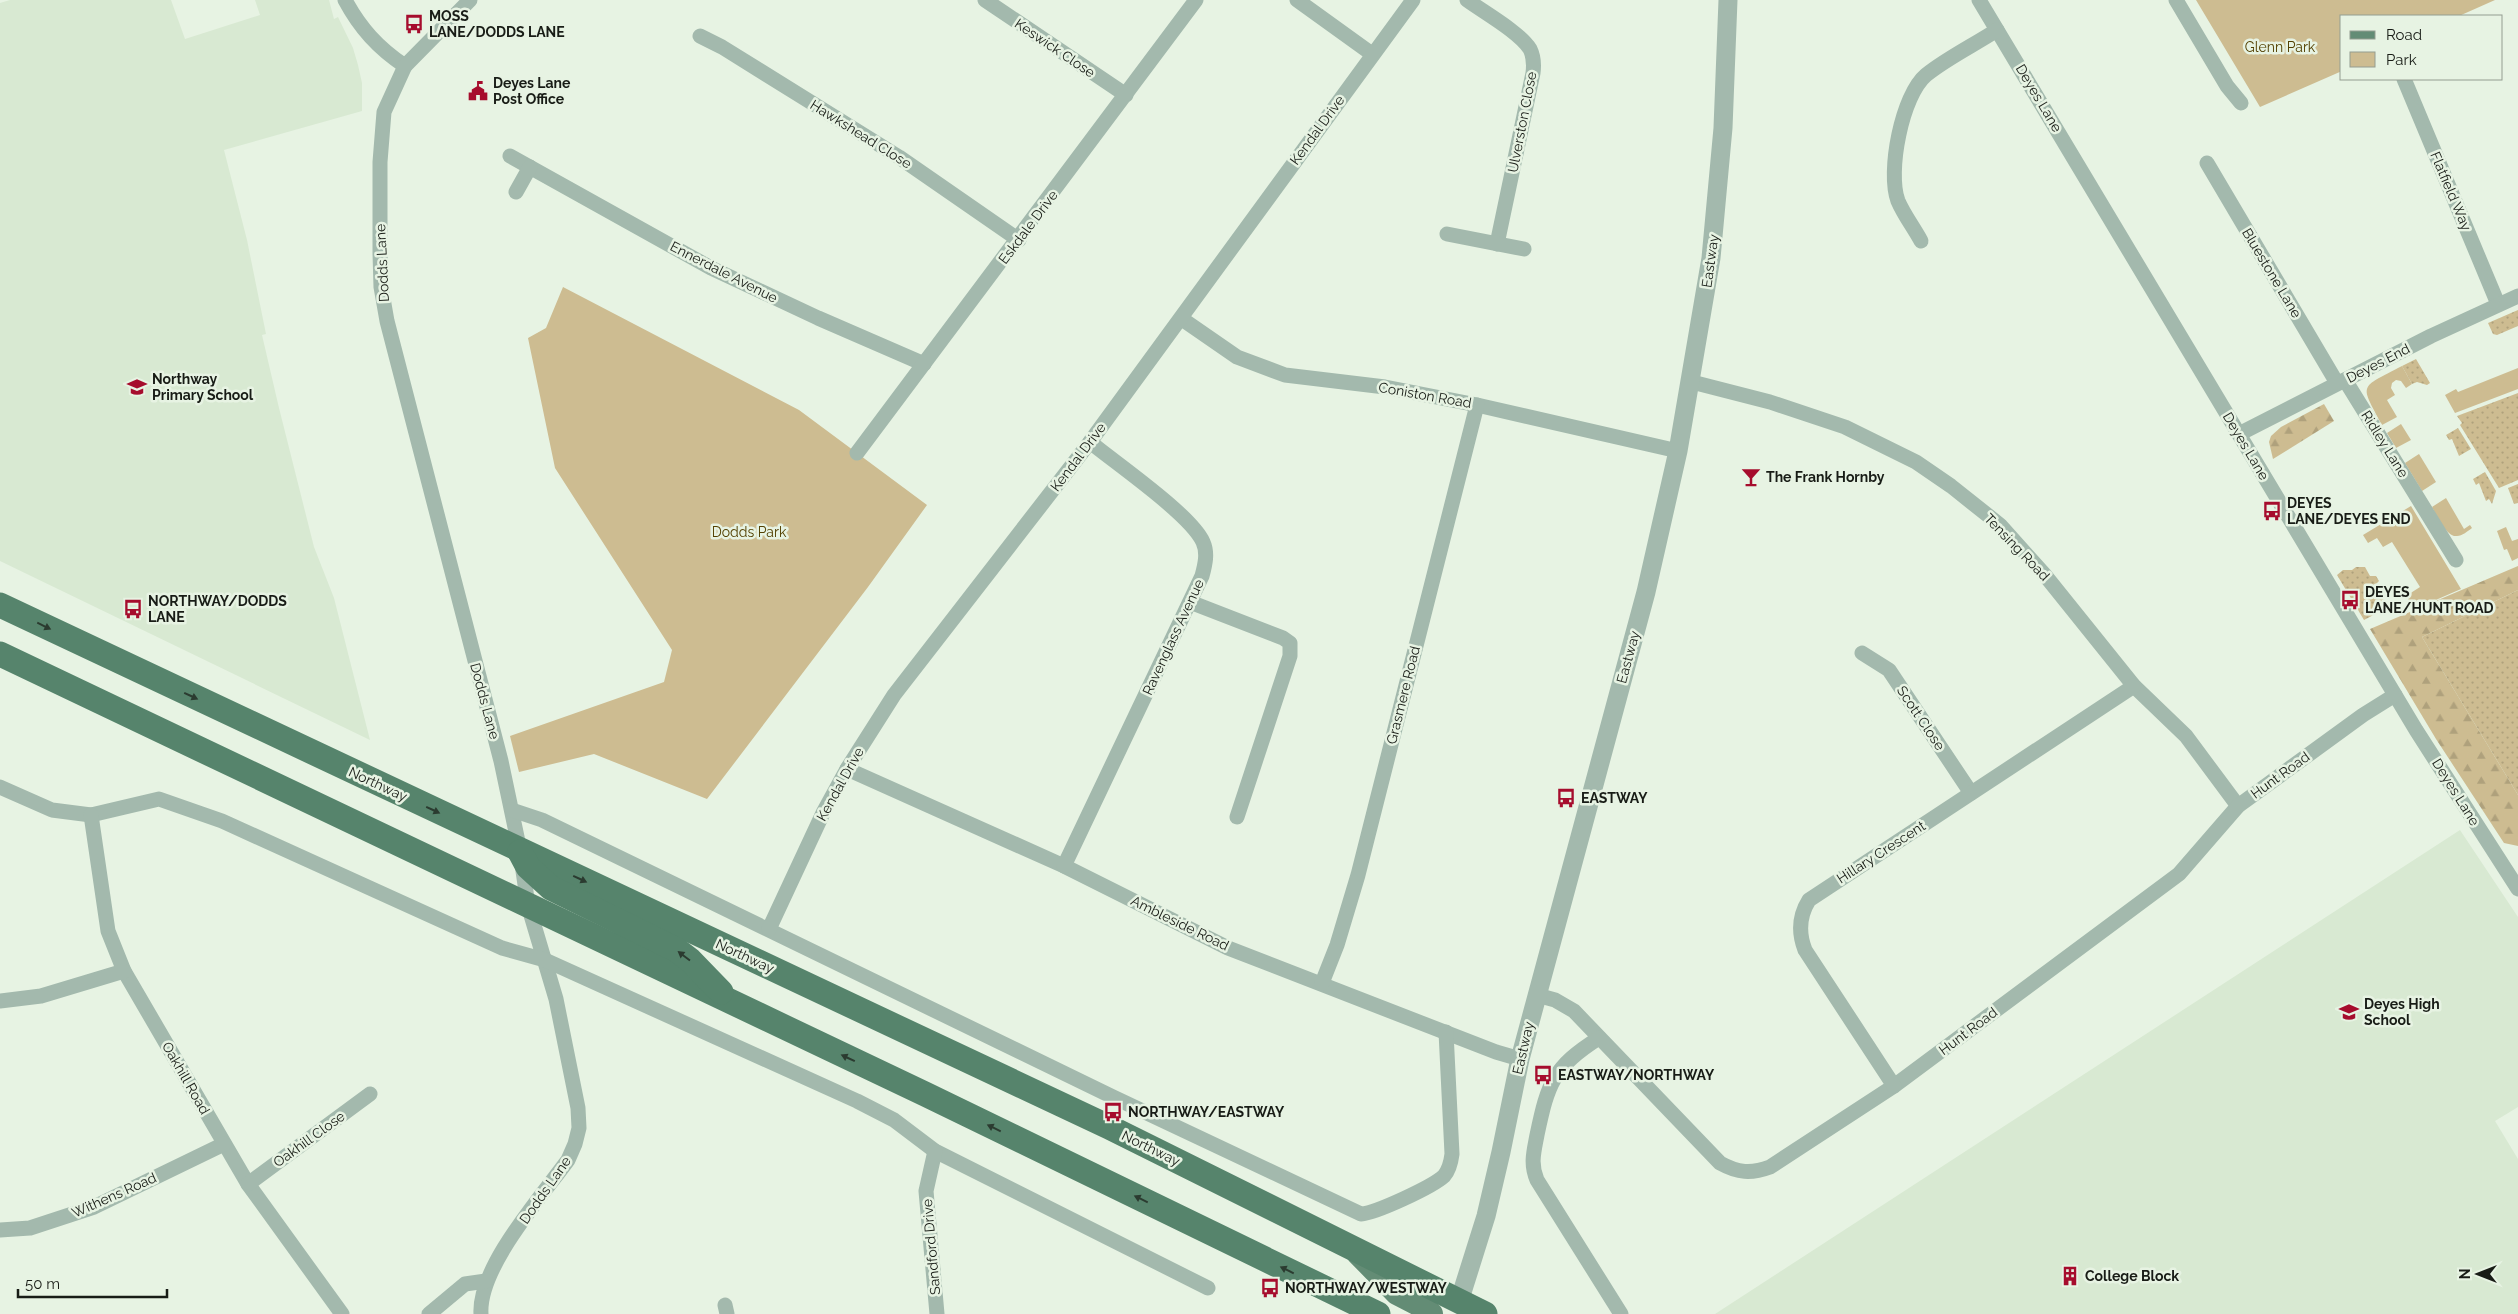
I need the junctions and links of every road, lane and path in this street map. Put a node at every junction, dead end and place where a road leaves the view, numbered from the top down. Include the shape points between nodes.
1 (346, 0) edge
2 (470, 0) edge
3 (985, 0) edge
4 (1196, 0) edge
5 (1297, 0) edge
6 (1413, 0) edge
7 (1468, 0) edge
8 (1728, 0) edge
9 (1979, 0) edge
10 (2176, 0) edge
11 (1997, 30) junction
12 (700, 36) dead end
13 (1372, 54) junction
14 (405, 66) junction
15 (2404, 80) edge
16 (1126, 95) junction
17 (2241, 103) dead end
18 (510, 156) dead end
19 (2207, 163) dead end
20 (530, 167) junction
21 (516, 192) dead end
22 (1447, 234) dead end
23 (1018, 240) junction
24 (1921, 241) dead end
25 (1497, 244) junction
26 (1524, 250) dead end
27 (2518, 296) edge
28 (2498, 304) junction
29 (1182, 319) junction
30 (924, 364) junction
31 (1692, 382) junction
32 (2341, 382) junction
33 (1477, 405) junction
34 (2239, 434) junction
35 (1090, 442) junction
36 (1678, 450) junction
37 (857, 453) dead end
38 (2456, 560) dead end
39 (1190, 602) junction
40 (0, 605) edge
41 (1862, 653) dead end
42 (0, 654) edge
43 (2134, 686) junction
44 (2395, 695) junction
45 (847, 769) junction
46 (0, 787) edge
47 (1971, 793) junction
48 (2238, 806) junction
49 (512, 810) junction
50 (91, 815) junction
51 (1236, 817) dead end
52 (520, 851) junction
53 (1064, 866) junction
54 (2518, 889) edge
55 (528, 905) junction
56 (768, 929) junction
57 (545, 960) junction
58 (124, 971) junction
59 (1322, 983) junction
60 (1537, 995) junction
61 (0, 1002) edge
62 (731, 1003) junction
63 (1446, 1032) junction
64 (1599, 1038) junction
65 (1520, 1059) junction
66 (1894, 1086) junction
67 (370, 1094) dead end
68 (224, 1144) junction
69 (935, 1151) junction
70 (248, 1184) junction
71 (0, 1230) edge
72 (1355, 1250) junction
73 (486, 1281) junction
74 (1208, 1288) dead end
75 (1457, 1308) edge
76 (342, 1314) edge
77 (429, 1314) edge
78 (481, 1314) edge
79 (937, 1314) edge
80 (1378, 1314) edge
81 (1431, 1314) edge
82 (1486, 1314) edge
83 (1621, 1314) edge

1 - 14 street via 372,41
2 - 14 street
3 - 16 street, Keswick Close
4 - 16 street, Eskdale Drive
5 - 13 street
6 - 13 street, Kendal Drive
7 - 25 street, Ulverston Close via 1523,41 1531,50 1534,61
8 - 31 street, Eastway via 1720,167 1711,258
9 - 11 street, Deyes Lane
10 - 17 street via 2227,86
11 - 24 street via 1926,76 1908,101 1894,163 1894,183 1898,201
11 - 34 street, Deyes Lane
12 - 23 street, Hawkshead Close via 900,158
13 - 29 street, Kendal Drive
14 - 49 street, Dodds Lane via 384,112 382,129 381,287
15 - 28 street, Flatfield Way
16 - 23 street, Eskdale Drive
18 - 20 street, Ennerdale Avenue
19 - 32 street, Bluestone Lane
20 - 21 street
20 - 30 street, Ennerdale Avenue via 712,268
22 - 25 street
23 - 30 street, Eskdale Drive
25 - 26 street
27 - 28 street, Deyes End
28 - 32 street, Deyes End
29 - 33 street, Coniston Road via 1236,357 1266,370 1298,378 1385,387
29 - 35 street, Kendal Drive
30 - 37 street, Eskdale Drive
31 - 36 street, Eastway
31 - 43 street, Tensing Road via 1770,402 1845,427 1916,462 1951,486 2000,525 2089,628
32 - 34 street, Deyes End
32 - 38 street, Ridley Lane
33 - 36 street, Coniston Road
33 - 59 street, Grasmere Road via 1358,875
34 - 44 street, Deyes Lane
35 - 39 street, Ravenglass Avenue via 1185,519 1200,536 1206,560
35 - 45 street, Kendal Drive via 894,695
36 - 60 street, Eastway via 1646,592
39 - 51 street via 1290,643 1290,656
39 - 53 street, Ravenglass Avenue
40 -> 52 highway, Northway
41 - 47 street, Scott Close via 1889,670
42 - 55 highway
43 - 47 street, Hillary Crescent
43 - 48 street, Tensing Road via 2186,736
44 - 48 street, Hunt Road
44 - 54 street, Deyes Lane
45 - 53 street, Ambleside Road
45 - 56 street, Kendal Drive
46 - 50 street via 52,810
47 - 66 street, Hillary Crescent via 1809,900 1803,910 1800,938 1805,950
48 - 66 street, Hunt Road via 2179,874
49 - 52 street, Dodds Lane
49 - 56 street via 542,820
50 - 57 street via 159,799 222,821 502,948
50 - 58 street, Oakhill Road via 108,930
52 - 55 street, Dodds Lane
62 -> 52 highway via 690,960 676,950 551,888 528,867
52 -> 72 highway, Northway via 1108,1127
53 - 59 street, Ambleside Road via 1228,948
55 - 57 street, Dodds Lane
55 - 62 highway
56 - 63 street via 1361,1214 1378,1211 1436,1181 1448,1170 1452,1154
57 - 69 street via 857,1101 894,1120
57 - 73 street, Dodds Lane via 572,1074 578,1128 568,1160 496,1259
58 - 61 street via 41,996
58 - 68 street, Oakhill Road
59 - 63 street, Ambleside Road
60 - 64 street, Hunt Road via 1555,1000 1574,1011
60 - 65 street, Eastway
80 -> 62 highway
63 - 65 street, Ambleside Road
64 - 66 street, Hunt Road via 1720,1164 1744,1173 1770,1167
64 - 83 street via 1579,1051 1550,1083 1532,1161 1537,1180
65 - 75 street, Eastway via 1497,1170
67 - 70 street, Oakhill Close
68 - 70 street, Oakhill Road
68 - 71 street, Withens Road via 94,1207 30,1228
69 - 74 street
69 - 79 street, Sandford Drive via 926,1191
70 - 76 street, Oakhill Road
72 - 75 highway, Northway
72 - 81 main road via 1398,1293
73 - 77 street via 466,1284
73 - 78 street, Dodds Lane
75 - 82 highway, Northway

